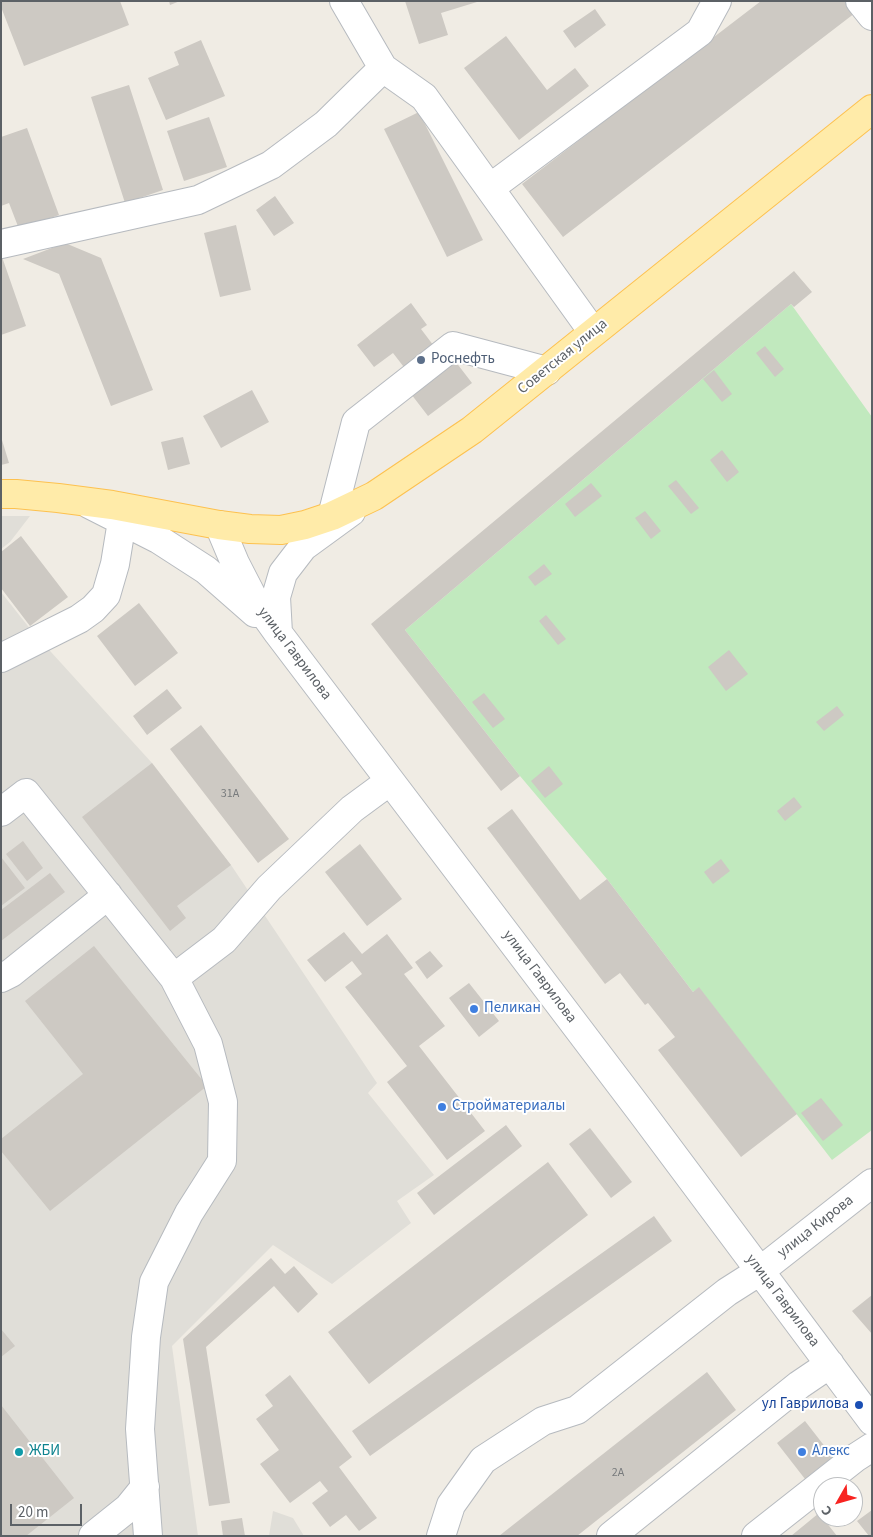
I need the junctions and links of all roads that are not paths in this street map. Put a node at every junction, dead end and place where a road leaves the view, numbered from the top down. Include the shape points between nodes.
1 (344, 1) edge
2 (717, 1) edge
3 (860, 1) edge
4 (872, 16) edge
5 (383, 68) junction
6 (872, 108) edge
7 (490, 188) junction
8 (1, 244) edge
9 (593, 332) junction
10 (546, 371) junction
11 (1, 494) edge
12 (374, 496) junction
13 (83, 501) junction
14 (332, 516) junction
15 (122, 521) junction
16 (219, 525) junction
17 (278, 633) junction
18 (3, 655) edge
19 (390, 781) junction
20 (1, 812) edge
21 (108, 896) junction
22 (1, 978) edge
23 (174, 978) junction
24 (872, 1183) edge
25 (760, 1271) junction
26 (830, 1364) junction
27 (872, 1421) edge
28 (872, 1447) edge
29 (145, 1488) junction
30 (93, 1536) edge
31 (148, 1536) edge
32 (441, 1536) edge
33 (611, 1536) edge
34 (756, 1536) edge

1 - 5 street
2 - 7 street via 700,32
3 - 4 street
5 - 7 street via 424,97
5 - 8 street via 326,124 271,165 198,200
6 - 9 main road, Советская улица
7 - 9 street
9 - 10 main road, Советская улица
10 - 12 main road, Советская улица via 472,430
10 - 14 street via 453,346 356,422
11 - 13 main road, Советская улица
12 - 14 main road, Советская улица
12 - 17 street via 303,547 283,572 276,597
13 - 15 street
13 - 16 main road, Советская улица
14 - 16 main road, Советская улица via 281,530
15 - 17 street via 158,539 206,570
15 - 18 street via 106,595 79,620
16 - 17 street, улица Гаврилова via 253,598
17 - 19 street, улица Гаврилова
19 - 23 street via 352,809 269,888 224,940
19 - 25 street, улица Гаврилова
20 - 21 street via 26,793
21 - 22 street
21 - 23 street
23 - 29 street via 208,1044 223,1102 222,1161 189,1213 154,1282 146,1337 140,1429
24 - 25 street, улица Кирова
25 - 26 street, улица Гаврилова
25 - 32 street, улица Кирова via 727,1292 577,1410 543,1421 483,1460 451,1505
26 - 27 street, улица Гаврилова
26 - 33 street
28 - 34 street
29 - 30 street via 128,1508
29 - 31 street

